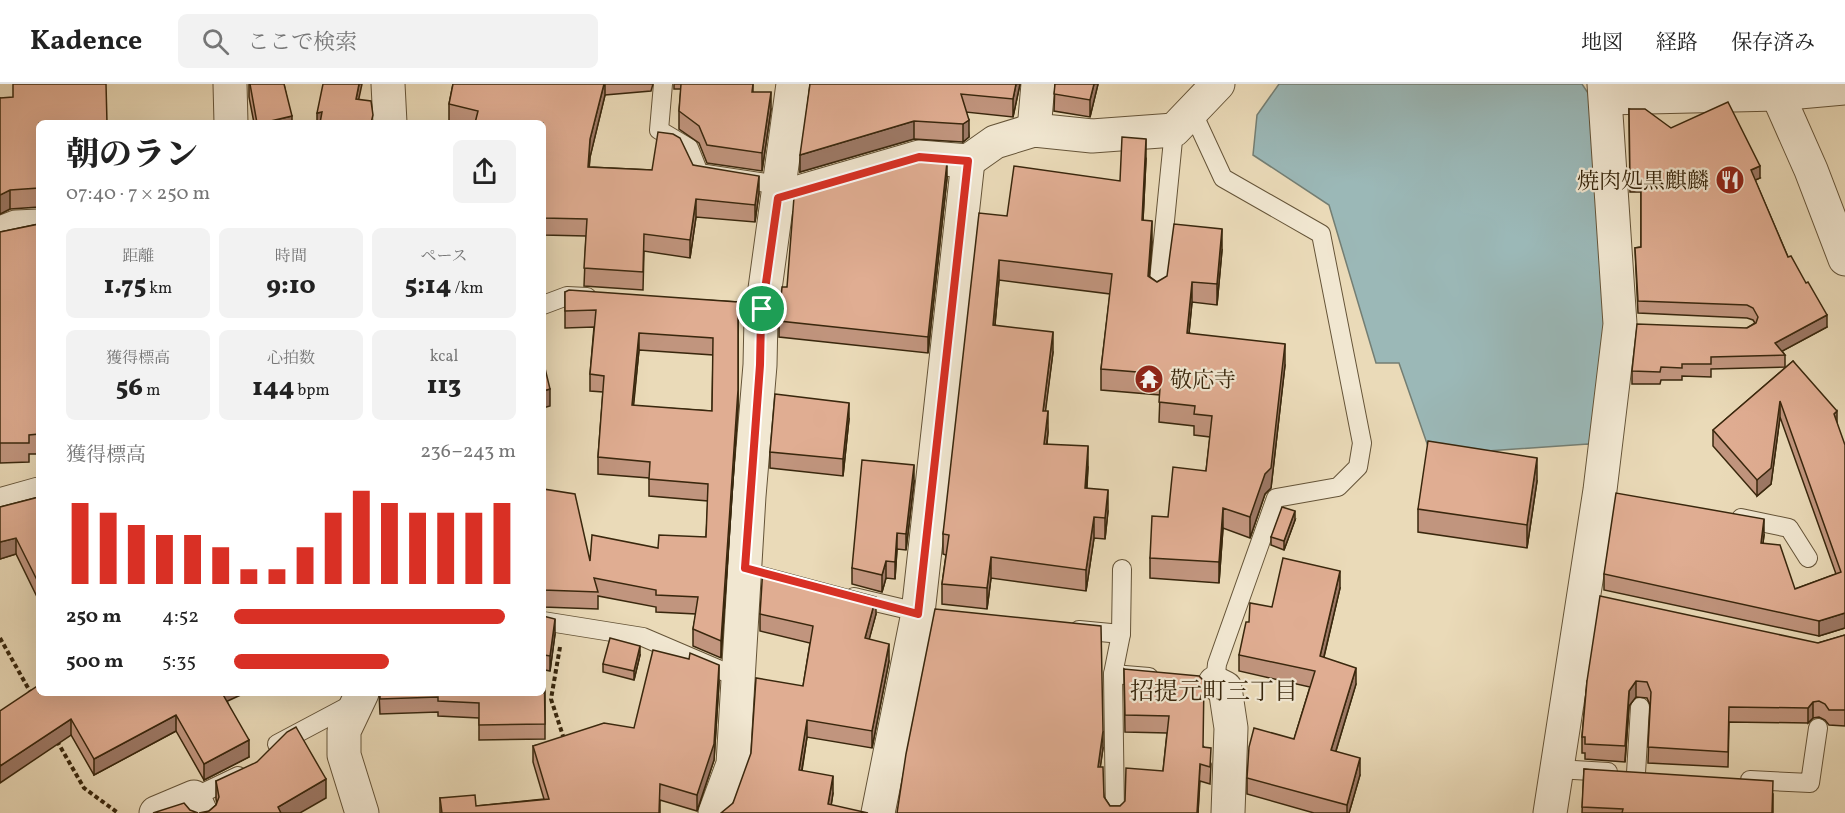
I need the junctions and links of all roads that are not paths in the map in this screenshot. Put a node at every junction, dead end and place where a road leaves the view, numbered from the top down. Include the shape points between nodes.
1 (230, 84) edge
2 (388, 84) edge
3 (663, 84) edge
4 (793, 84) edge
5 (1038, 84) edge
6 (1218, 84) edge
7 (1845, 88) edge
8 (1775, 89) edge
9 (1605, 91) edge
10 (231, 120) edge
11 (390, 120) edge
12 (1183, 121) junction
13 (1034, 130) junction
14 (968, 161) junction
15 (779, 191) junction
16 (36, 225) edge
17 (0, 233) edge
18 (1845, 259) edge
19 (1158, 291) edge
20 (602, 298) edge
21 (546, 304) edge
22 (36, 495) edge
23 (0, 505) edge
24 (1722, 514) edge
25 (1809, 558) dead end
26 (1122, 569) dead end
27 (837, 592) edge
28 (930, 615) junction
29 (546, 622) edge
30 (1061, 628) edge
31 (1120, 634) junction
32 (1113, 674) junction
33 (739, 678) junction
34 (1169, 679) edge
35 (1203, 682) joint
36 (361, 697) edge
37 (1640, 707) dead end
38 (1818, 728) dead end
39 (266, 756) edge
40 (1557, 769) junction
41 (252, 770) edge
42 (1636, 773) junction
43 (1659, 774) edge
44 (1729, 778) edge
45 (197, 805) edge
46 (156, 813) edge
47 (362, 813) edge
48 (715, 813) edge
49 (878, 813) edge
50 (1115, 813) edge
51 (1227, 813) edge
52 (1550, 813) edge

1 - 10 street
2 - 11 street
3 - 15 lane via 658,130 689,148 699,173
4 - 15 street
5 - 13 street
6 - 12 street
7 - 8 street
8 - 9 street
8 - 18 street
9 - 40 street via 1631,324 1595,600
12 - 13 street via 1092,136
12 - 19 lane
12 - 35 lane via 1223,178 1321,234 1362,443 1358,467 1338,487 1276,498 1218,664
13 - 14 street via 995,142
14 - 15 street via 919,157
14 - 28 street
15 - 33 street via 751,308 756,571
16 - 17 street
20 - 21 lane via 567,296
22 - 23 street
24 - 25 lane via 1790,528
26 - 31 lane
27 - 28 lane
28 - 49 street
29 - 33 lane via 643,637
30 - 31 lane
31 - 32 lane
32 - 34 lane
32 - 50 lane
33 - 48 street via 734,764
35 - 51 street via 1225,688 1231,728
36 - 39 lane via 280,741
36 - 47 street via 344,730 344,755
37 - 42 lane
38 - 44 lane via 1810,783
40 - 42 lane
40 - 52 street
41 - 45 lane
42 - 43 lane
45 - 46 street

